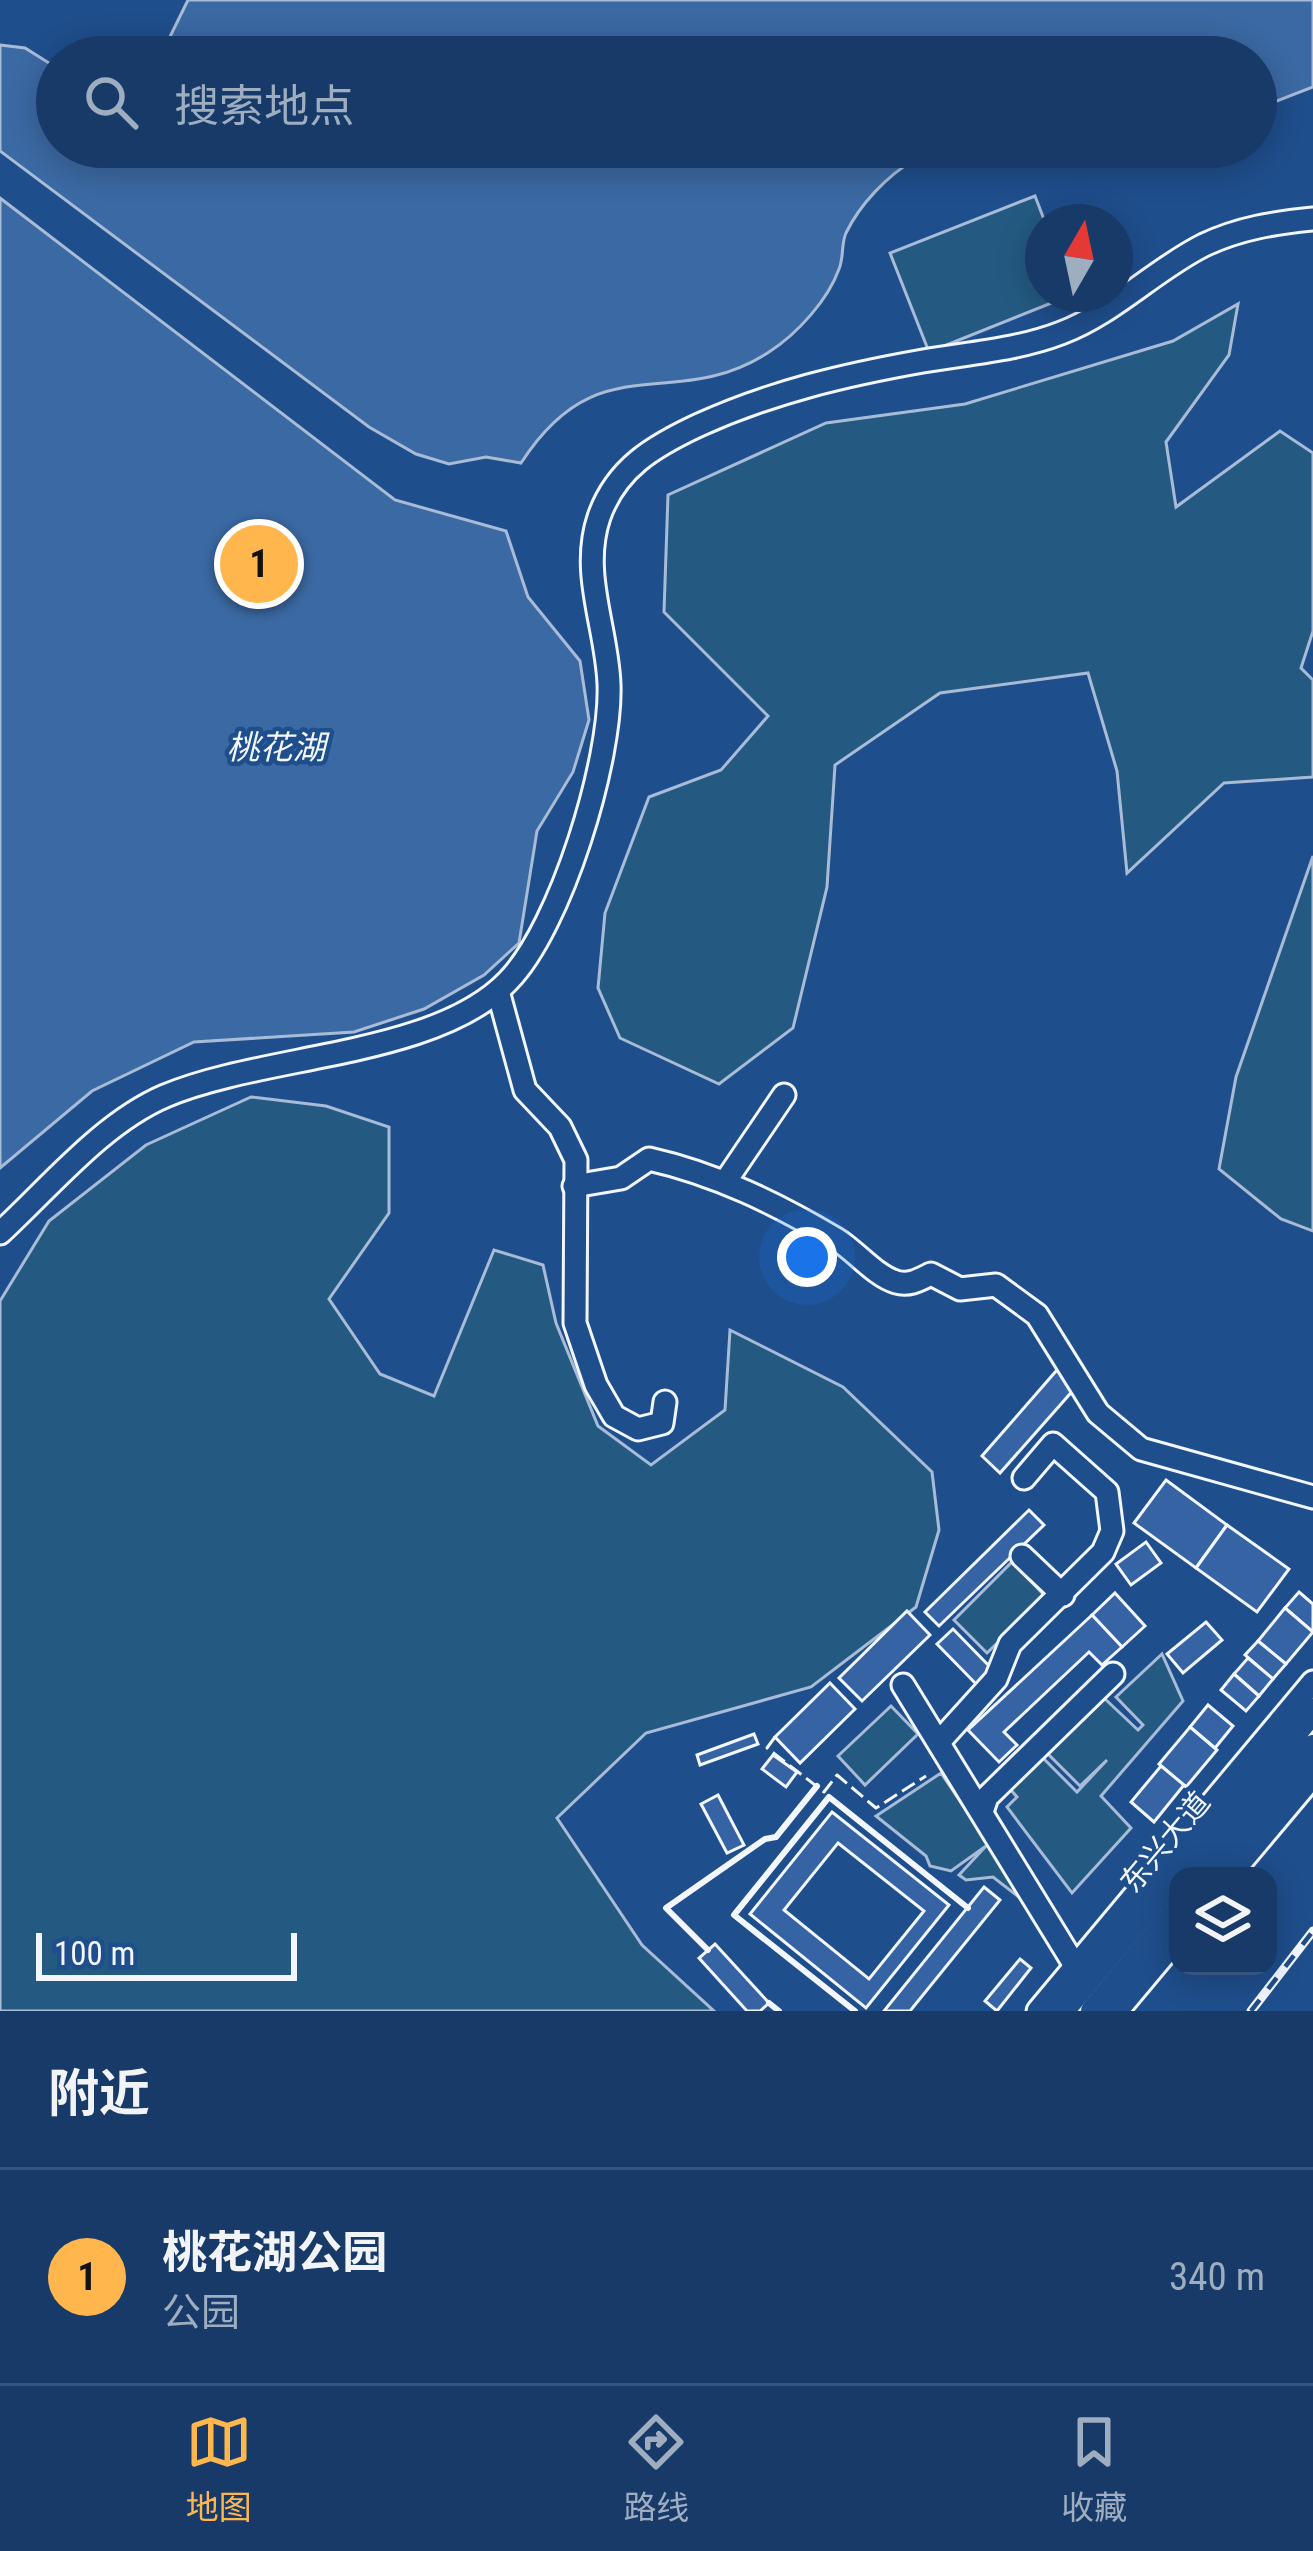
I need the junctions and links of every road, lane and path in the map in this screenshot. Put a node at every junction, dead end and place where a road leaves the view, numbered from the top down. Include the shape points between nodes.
1 (1313, 219) edge
2 (498, 991) junction
3 (784, 1095) dead end
4 (725, 1182) junction
5 (574, 1186) junction
6 (0, 1233) edge
7 (665, 1402) dead end
8 (1024, 1478) dead end
9 (1313, 1497) edge
10 (1022, 1556) dead end
11 (1063, 1595) junction
12 (1113, 1674) dead end
13 (903, 1685) dead end
14 (1309, 1696) edge
15 (939, 1742) junction
16 (1313, 1747) edge
17 (1313, 1776) edge
18 (982, 1812) junction
19 (1222, 1820) junction
20 (1178, 1843) junction
21 (1220, 1867) edge
22 (1222, 1867) edge
23 (1169, 1918) edge
24 (1169, 1943) edge
25 (1094, 1995) edge
26 (1038, 2011) edge
27 (1062, 2011) edge

1 - 2 street via 1249,227 1201,247 1055,336 762,396 658,444 630,466 601,512 592,547 609,682 600,772 569,868 526,958
2 - 5 street via 525,1090 572,1148
2 - 6 street via 370,1049 250,1068 150,1103
3 - 4 street
4 - 5 street via 650,1159 621,1178
4 - 9 street via 841,1242 892,1282 931,1274 960,1289 996,1285 1037,1315 1098,1413 1157,1457
5 - 7 street via 575,1323 596,1385 614,1416 638,1429 662,1423
8 - 11 street via 1053,1444 1107,1492 1112,1531
10 - 11 street
11 - 15 street via 1010,1644 996,1678
12 - 18 street via 987,1797
13 - 15 street
14 - 19 main road, 东兴大道 via 1288,1741
14 - 20 street
15 - 18 street
16 - 21 main road, 东兴大道
17 - 22 street
18 - 25 street
19 - 20 street
19 - 25 main road, 东兴大道
20 - 25 street
23 - 25 main road, 东兴大道
24 - 25 street
25 - 26 street
25 - 27 main road, 东兴大道

